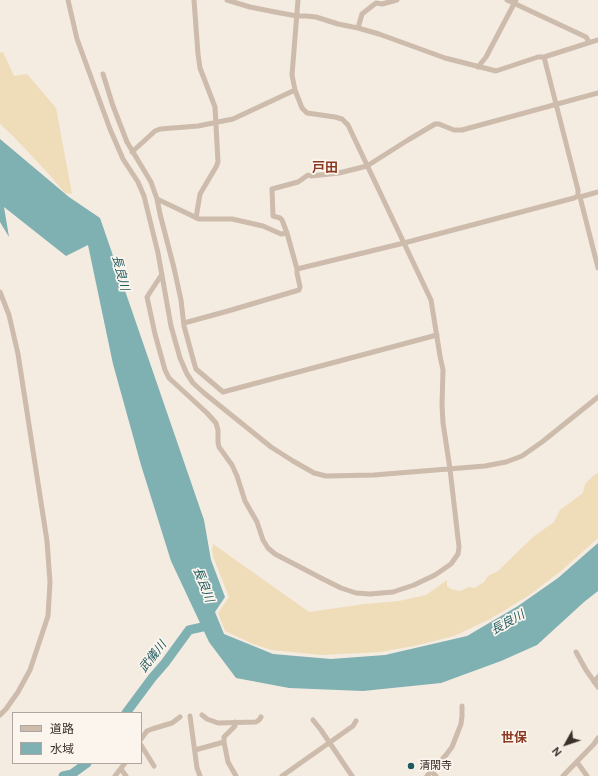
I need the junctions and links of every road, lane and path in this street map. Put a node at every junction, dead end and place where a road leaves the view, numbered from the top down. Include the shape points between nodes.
1 (68, 0) edge
2 (194, 0) edge
3 (227, 0) edge
4 (298, 0) edge
5 (397, 0) edge
6 (506, 0) edge
7 (516, 2) edge
8 (296, 16) junction
9 (358, 28) junction
10 (598, 40) edge
11 (589, 42) junction
12 (544, 57) junction
13 (478, 67) junction
14 (102, 74) dead end
15 (295, 90) junction
16 (598, 93) edge
17 (556, 104) junction
18 (216, 123) junction
19 (132, 152) junction
20 (367, 166) junction
21 (598, 192) edge
22 (579, 196) junction
23 (157, 199) junction
24 (196, 218) junction
25 (287, 233) junction
26 (404, 243) junction
27 (598, 268) edge
28 (297, 269) junction
29 (162, 274) junction
30 (0, 292) edge
31 (184, 323) junction
32 (437, 335) junction
33 (598, 397) edge
34 (450, 469) junction
35 (576, 652) dead end
36 (598, 677) edge
37 (594, 682) junction
38 (598, 687) edge
39 (462, 706) dead end
40 (0, 715) edge
41 (202, 715) dead end
42 (190, 716) dead end
43 (180, 717) dead end
44 (261, 717) dead end
45 (313, 720) dead end
46 (356, 721) dead end
47 (235, 722) junction
48 (142, 738) edge
49 (598, 738) edge
50 (224, 742) junction
51 (330, 742) junction
52 (142, 747) edge
53 (195, 750) junction
54 (577, 762) junction
55 (124, 764) edge
56 (154, 766) dead end
57 (121, 768) junction
58 (429, 774) edge
59 (115, 776) edge
60 (126, 776) edge
61 (200, 776) edge
62 (236, 776) edge
63 (283, 776) edge
64 (352, 776) edge
65 (436, 776) edge
66 (563, 776) edge
67 (587, 776) edge

1 - 29 street via 77,39 110,129 144,196
2 - 18 street via 200,68 215,107
3 - 8 street
4 - 8 street
5 - 9 street via 376,3 362,14
6 - 7 street
7 - 11 street via 586,37
7 - 13 street via 486,58
8 - 9 street via 316,17
8 - 15 street via 292,75
9 - 13 street
10 - 11 street
11 - 12 street
12 - 13 street via 496,71
12 - 17 street
14 - 19 street
15 - 18 street via 233,119
15 - 20 street via 302,108 307,113 342,119 348,125
16 - 17 street
17 - 20 street via 462,130 435,124
17 - 22 street
18 - 19 street via 156,130
18 - 24 street via 218,162 200,194
19 - 23 street via 151,182
20 - 25 street via 339,173 308,175 298,182 272,189 273,216 282,220
20 - 26 street
21 - 22 street
22 - 26 street
22 - 27 street
23 - 24 street
23 - 31 street
24 - 25 street via 232,219 263,226 282,234
25 - 28 street
26 - 28 street
26 - 32 street via 431,300
28 - 31 street via 299,290
29 - 34 street via 171,326 180,358 190,379 271,447 314,473 326,476
29 - 34 street via 147,297 165,370 169,378 216,423 219,447 238,476 245,501 268,548 276,554 356,594 393,592 428,579 451,564 458,554
30 - 40 street via 9,315 18,354 47,541 50,582 48,616 30,670 18,692
31 - 32 street via 196,369 223,392
32 - 34 street via 443,370 443,423
33 - 34 street via 522,456 485,466
35 - 37 street
36 - 37 street
37 - 38 street
39 - 58 street via 461,724 452,747
41 - 47 street via 218,723
42 - 53 street
43 - 48 street via 172,723 147,731
44 - 47 street via 256,722
45 - 51 street
46 - 51 street via 353,726
47 - 50 street via 235,726 224,737
49 - 54 street
50 - 53 street
50 - 62 street via 228,762
51 - 63 street
51 - 64 street
52 - 56 street
53 - 61 street
54 - 66 street
54 - 67 street
55 - 57 street
57 - 59 street
57 - 60 street
58 - 65 street

